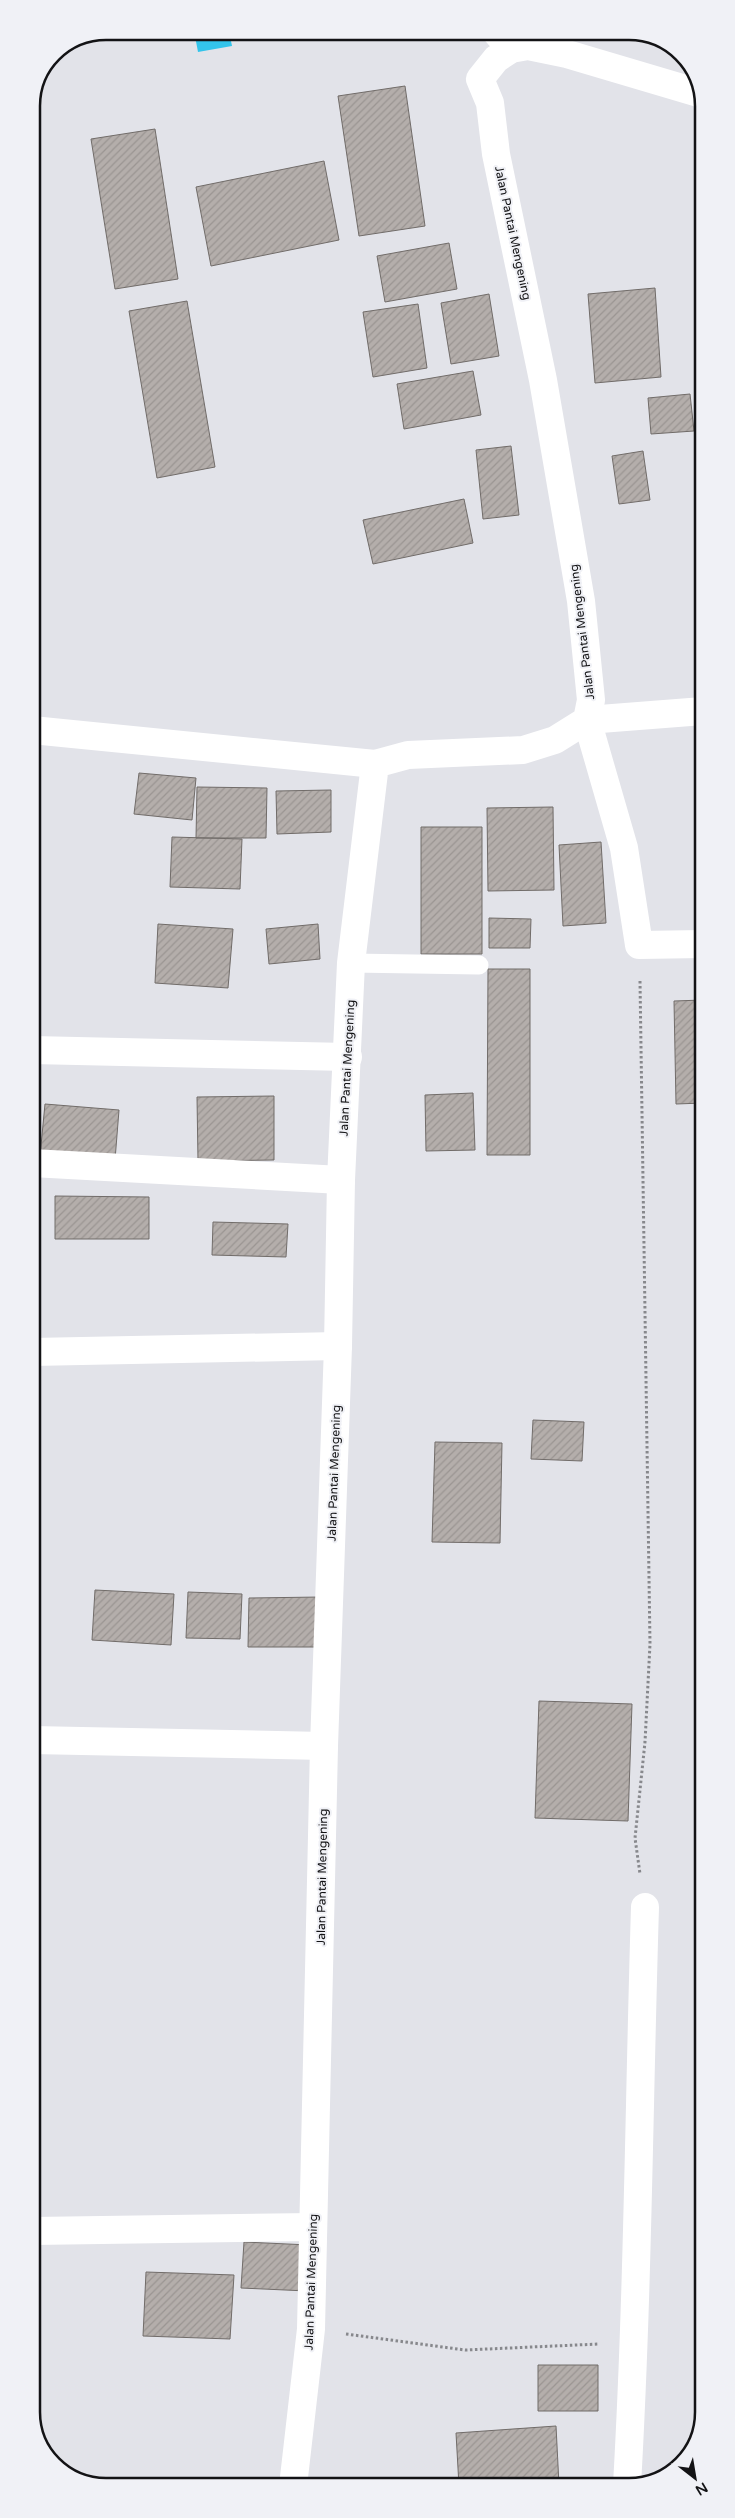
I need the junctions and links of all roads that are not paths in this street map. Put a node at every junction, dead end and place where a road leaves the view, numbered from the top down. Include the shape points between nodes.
1 (504, 40) edge
2 (694, 91) edge
3 (695, 712) edge
4 (587, 720) junction
5 (40, 731) edge
6 (375, 764) junction
7 (695, 944) edge
8 (351, 963) junction
9 (479, 965) dead end
10 (40, 1050) edge
11 (348, 1057) junction
12 (40, 1163) edge
13 (341, 1180) junction
14 (338, 1346) junction
15 (40, 1352) edge
16 (40, 1740) edge
17 (324, 1746) junction
18 (645, 1907) road end
19 (313, 2227) junction
20 (40, 2231) edge
21 (294, 2478) edge
22 (627, 2478) edge

1 - 2 street, Jalan Pantai Mengening via 567,54
1 - 4 street, Jalan Pantai Mengening via 496,58 480,79 490,103 496,154 543,380 580,601 591,700
3 - 4 street
4 - 6 street via 555,740 523,750 408,755
4 - 7 street via 624,848 639,945
5 - 6 street
6 - 8 street, Jalan Pantai Mengening
8 - 9 lane
8 - 11 street, Jalan Pantai Mengening
10 - 11 street
11 - 13 street, Jalan Pantai Mengening
12 - 13 street
13 - 14 street, Jalan Pantai Mengening
14 - 15 street
14 - 17 street, Jalan Pantai Mengening
16 - 17 street
17 - 19 street, Jalan Pantai Mengening
18 - 22 street via 635,2342
19 - 20 street
19 - 21 street, Jalan Pantai Mengening via 311,2329

